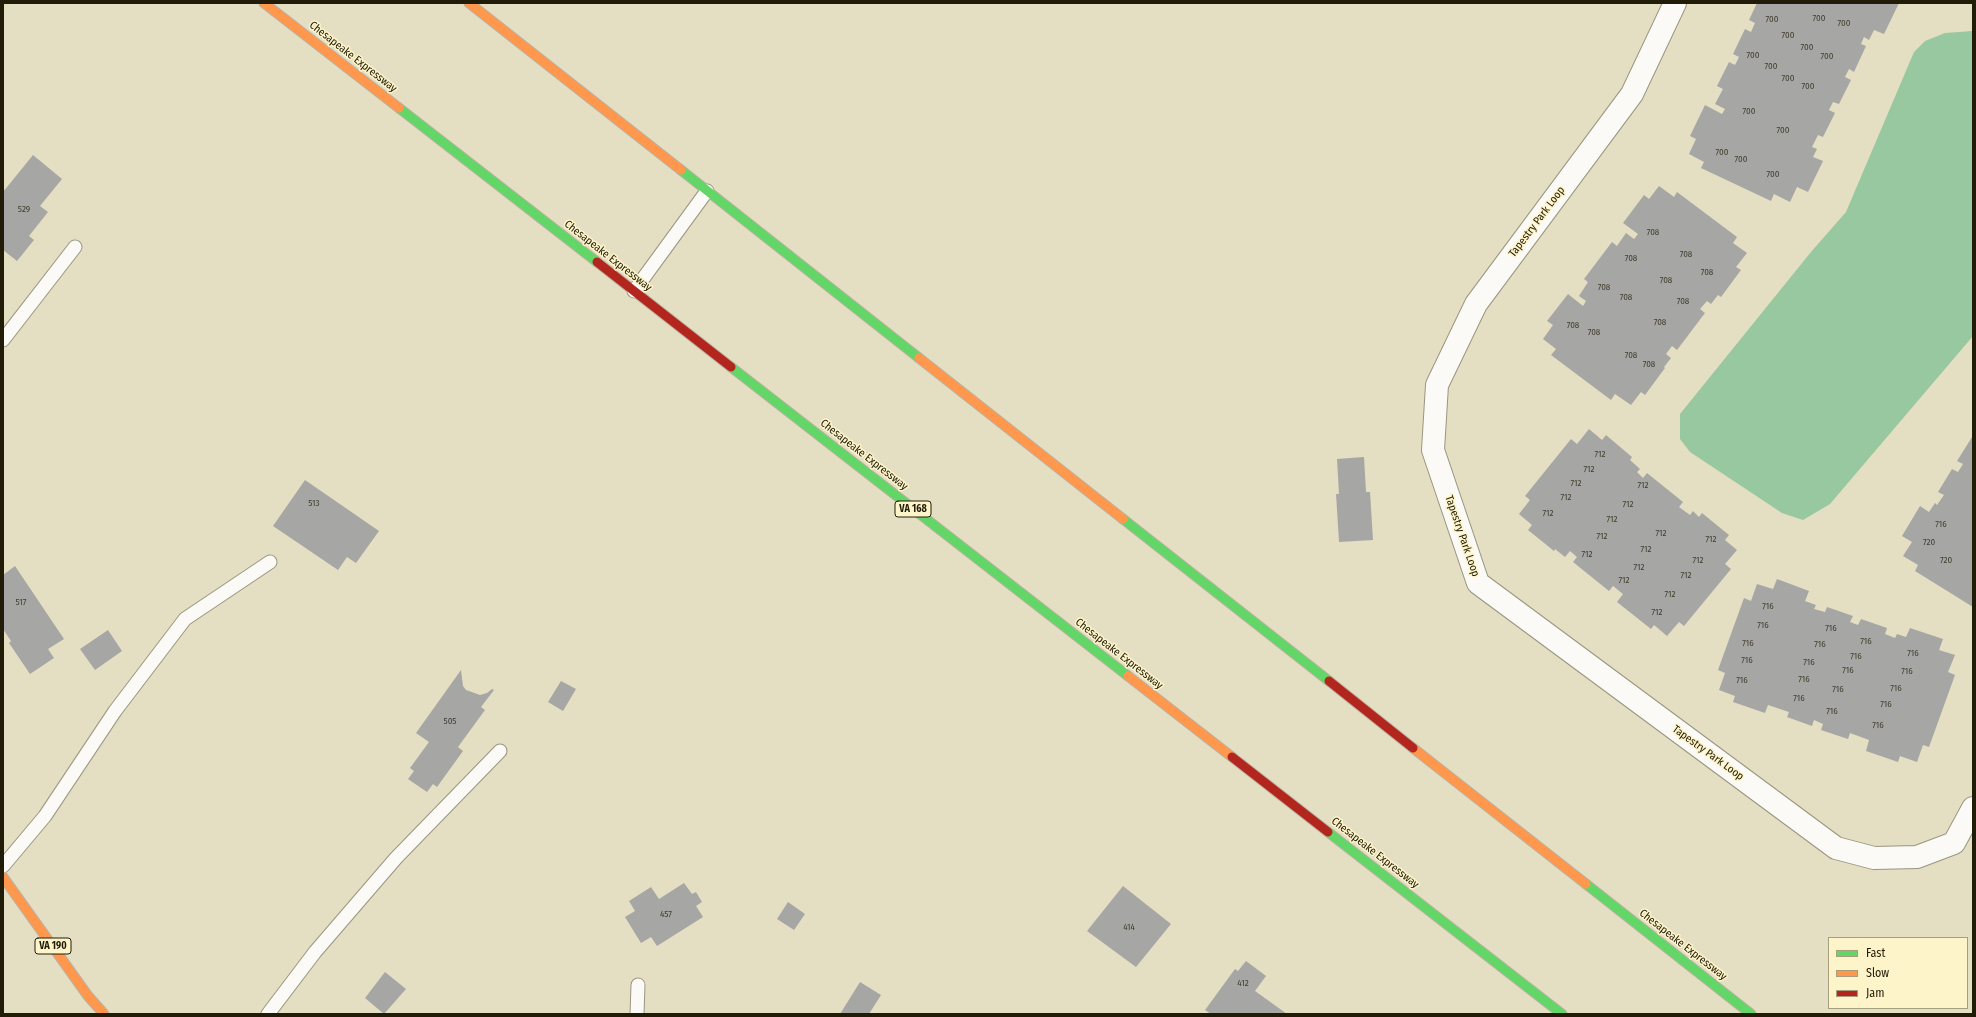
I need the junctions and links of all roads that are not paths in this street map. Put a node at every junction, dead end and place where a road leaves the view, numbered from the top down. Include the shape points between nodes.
1 (264, 3) edge
2 (469, 3) edge
3 (1675, 3) edge
4 (707, 191) junction
5 (75, 247) dead end
6 (634, 291) junction
7 (3, 340) edge
8 (270, 562) dead end
9 (500, 751) dead end
10 (1973, 808) edge
11 (3, 866) edge
12 (3, 877) edge
13 (638, 985) dead end
14 (104, 1014) edge
15 (268, 1014) edge
16 (637, 1014) edge
17 (1562, 1014) edge
18 (1750, 1014) edge

1 - 6 main road, Chesapeake Expressway / VA 168
2 - 4 main road, Chesapeake Expressway
3 - 10 street, Tapestry Park Loop via 1632,94 1476,304 1437,385 1433,450 1478,583 1836,848 1874,858 1917,857 1954,843
4 - 6 lane
4 - 18 main road, Chesapeake Expressway
5 - 7 lane
6 - 17 main road, Chesapeake Expressway / VA 168
8 - 11 lane via 185,619 115,711 45,816
9 - 15 lane via 396,858 315,952
12 - 14 main road, VA 190 via 88,996
13 - 16 lane

